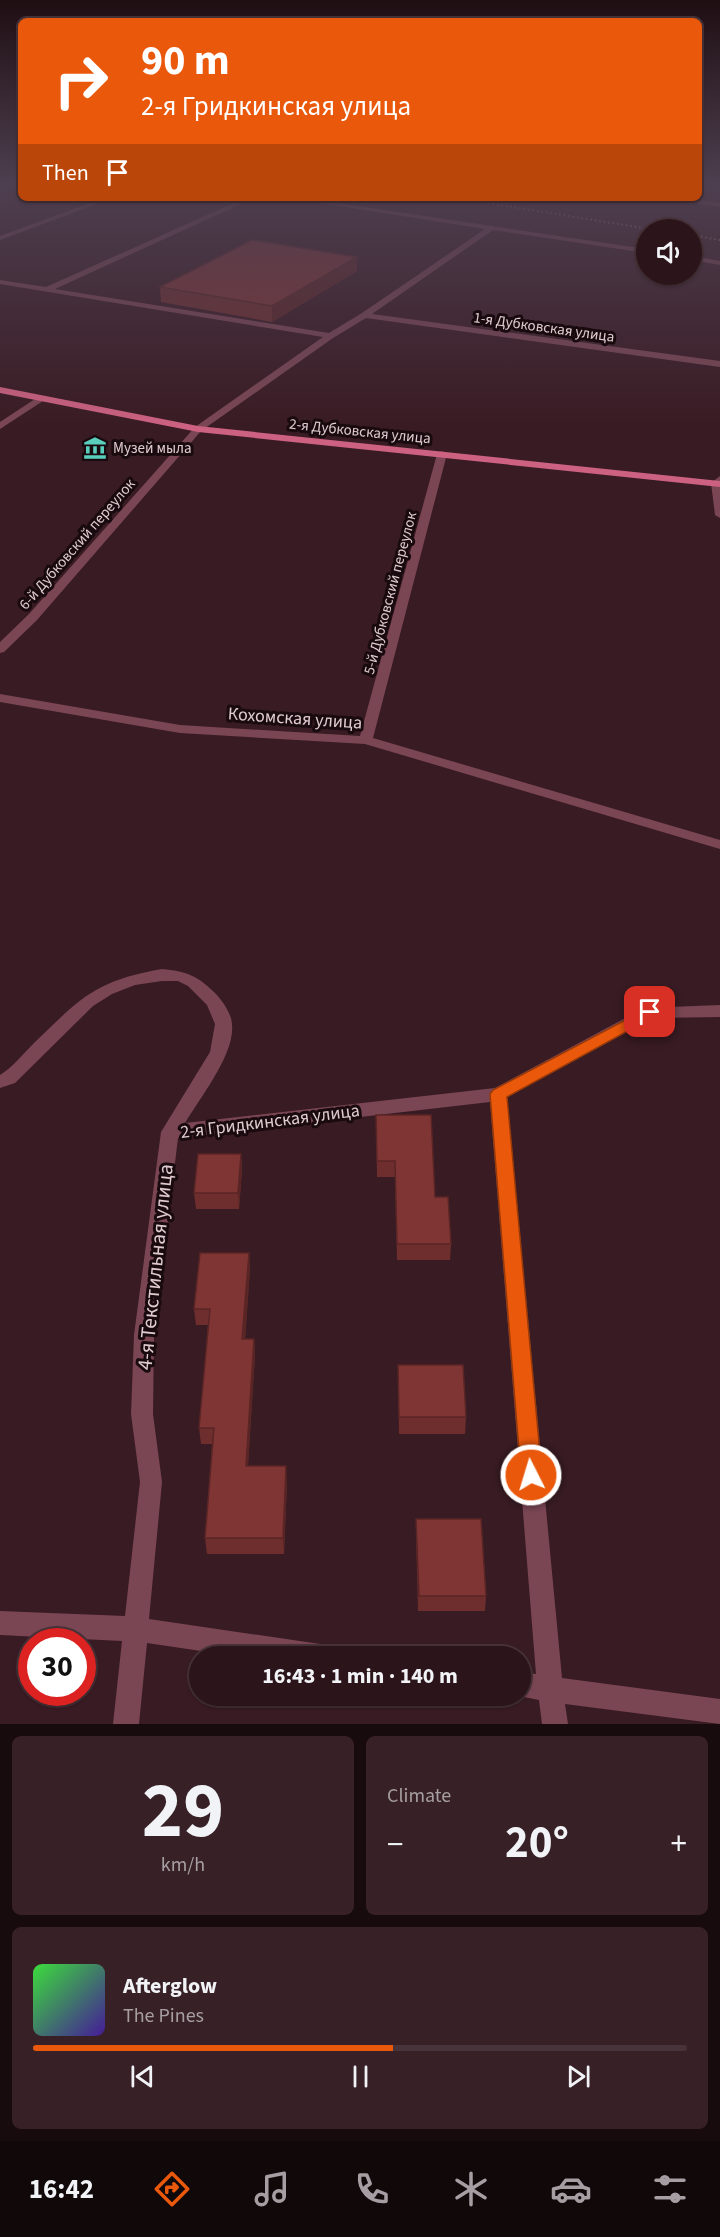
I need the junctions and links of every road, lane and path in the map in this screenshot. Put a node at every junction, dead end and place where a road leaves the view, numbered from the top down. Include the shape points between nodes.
1 (103, 264) edge
2 (439, 264) edge
3 (0, 282) edge
4 (46, 290) junction
5 (365, 315) junction
6 (330, 336) junction
7 (720, 364) edge
8 (0, 390) edge
9 (41, 399) junction
10 (0, 426) edge
11 (198, 429) junction
12 (442, 454) junction
13 (719, 482) edge
14 (720, 515) edge
15 (0, 649) edge
16 (0, 698) edge
17 (366, 740) junction
18 (720, 845) edge
19 (720, 1011) edge
20 (0, 1082) edge
21 (498, 1094) junction
22 (170, 1132) junction
23 (0, 1623) edge
24 (135, 1629) junction
25 (251, 1646) edge
26 (531, 1687) edge
27 (550, 1690) junction
28 (720, 1712) edge
29 (126, 1724) edge
30 (555, 1724) edge

1 - 4 street
2 - 5 street, 6-й Дубковский переулок
3 - 4 street
4 - 6 street
5 - 6 street, 6-й Дубковский переулок
5 - 7 street, 1-я Дубковская улица
6 - 11 street, 6-й Дубковский переулок
8 - 9 main road, 2-я Дубковская улица
9 - 10 street
9 - 11 main road, 2-я Дубковская улица
11 - 12 main road, 2-я Дубковская улица
11 - 15 street, 6-й Дубковский переулок via 33,617
12 - 13 main road, 2-я Дубковская улица
12 - 17 street, 5-й Дубковский переулок
13 - 14 street
16 - 17 street, Кохомская улица via 180,729
17 - 18 street, Кохомская улица
19 - 21 street, 2-я Гридкинская улица via 650,1012
20 - 22 street, 2-я Гридкинская улица via 9,1078 87,1002 106,990 132,980 181,976 194,982 214,1002 224,1024 219,1052
21 - 22 street, 2-я Гридкинская улица
21 - 27 street
22 - 24 street, 4-я Текстильная улица via 144,1335 142,1414 151,1482
23 - 24 street
24 - 25 street
24 - 29 street, 4-я Текстильная улица
26 - 27 street
27 - 28 street
27 - 30 street

